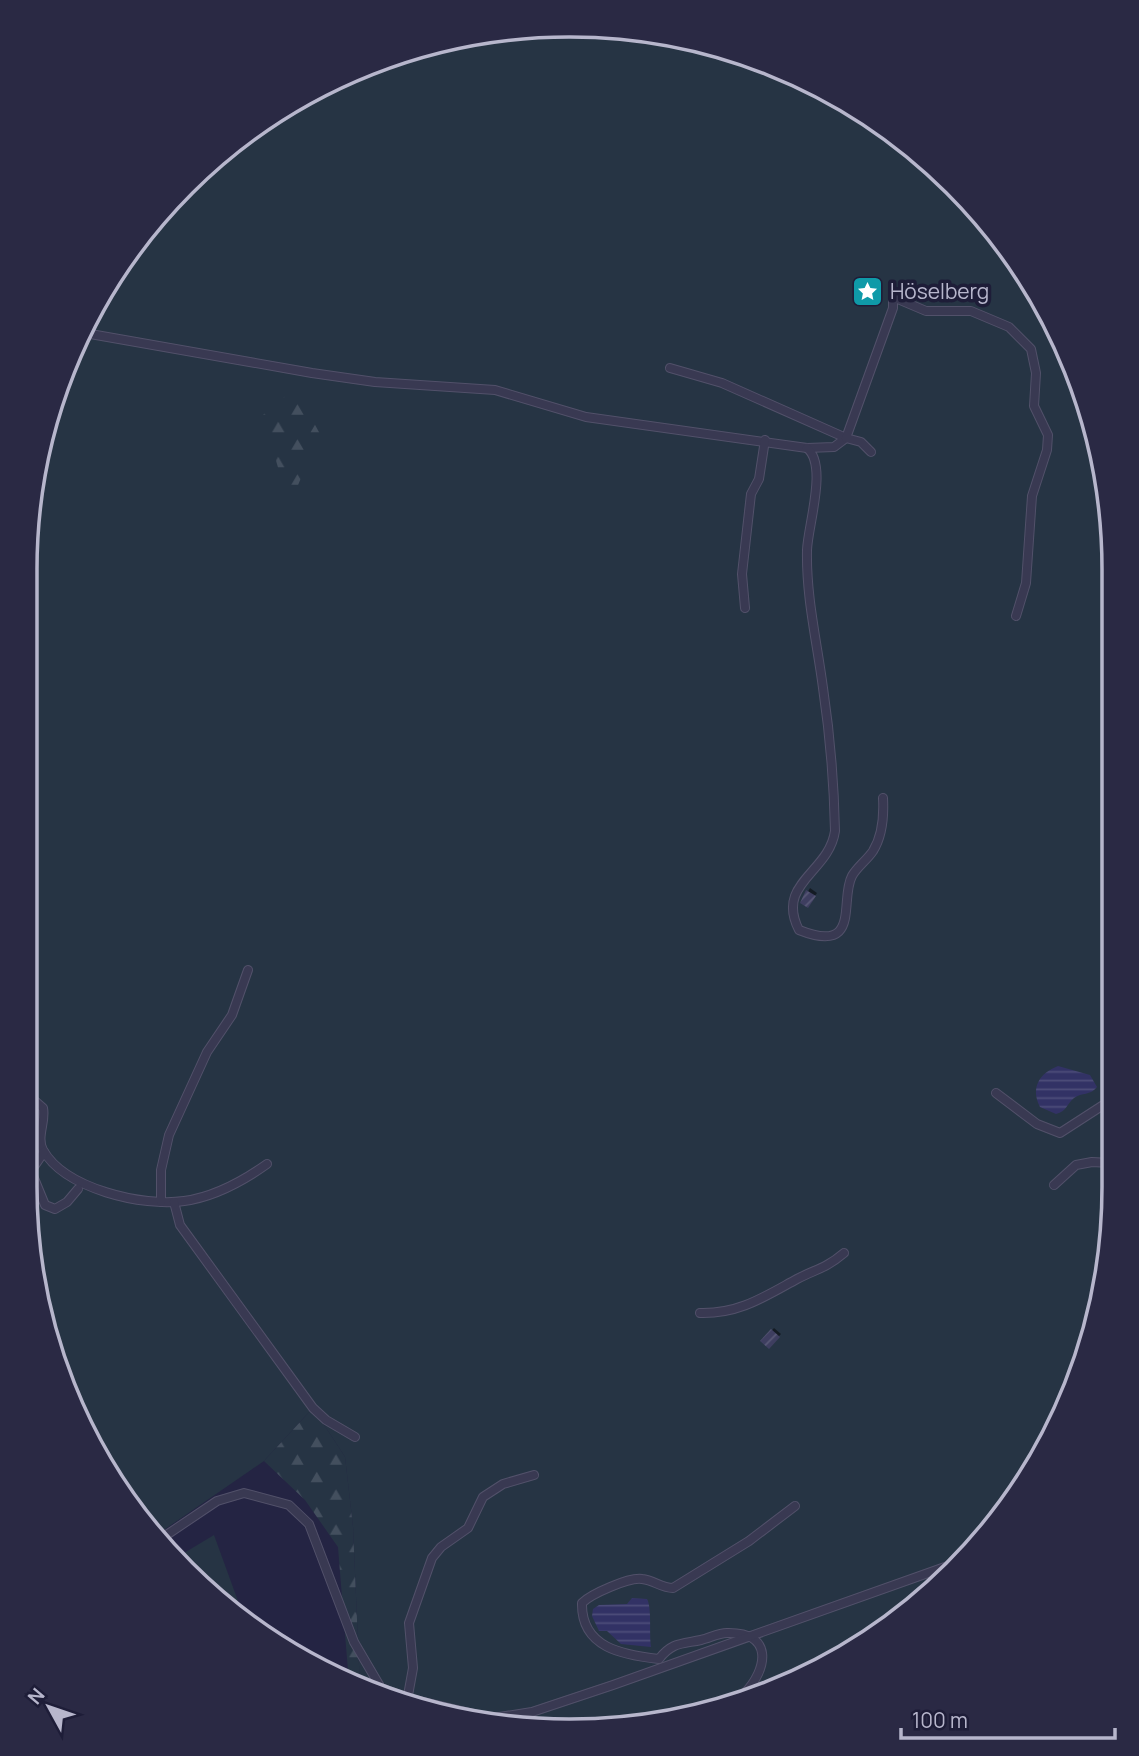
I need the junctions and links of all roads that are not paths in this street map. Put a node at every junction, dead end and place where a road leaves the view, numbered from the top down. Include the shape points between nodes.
1 (92, 334) edge
2 (670, 368) dead end
3 (846, 438) junction
4 (765, 440) junction
5 (807, 448) junction
6 (871, 452) dead end
7 (745, 608) dead end
8 (1016, 616) dead end
9 (883, 798) dead end
10 (248, 970) dead end
11 (996, 1093) dead end
12 (37, 1103) edge
13 (1102, 1106) edge
14 (44, 1152) junction
15 (37, 1162) edge
16 (1102, 1163) edge
17 (267, 1164) dead end
18 (1054, 1185) dead end
19 (37, 1186) edge
20 (78, 1189) dead end
21 (161, 1202) junction
22 (174, 1202) junction
23 (844, 1253) dead end
24 (700, 1313) dead end
25 (355, 1437) dead end
26 (534, 1475) dead end
27 (795, 1506) dead end
28 (167, 1535) edge
29 (940, 1568) edge
30 (748, 1635) junction
31 (378, 1684) edge
32 (748, 1688) edge
33 (408, 1694) edge
34 (510, 1716) edge

1 - 4 lane via 374,382 495,390 586,417
2 - 3 lane via 722,383
3 - 5 lane via 834,447
3 - 6 lane via 861,442
3 - 8 lane via 893,297 926,311 971,310 1009,327 1031,349 1036,373 1034,406 1048,435 1032,496 1026,583
4 - 5 lane
4 - 7 lane via 759,479 751,494 742,574
5 - 9 lane via 816,458 818,471 808,536 807,586 826,706 835,831 831,849 794,897 792,914 799,930 819,936 840,930 846,922 851,877 874,850 884,818
10 - 21 lane via 232,1015 207,1052 169,1135 161,1170
11 - 13 lane via 1037,1124 1060,1133
12 - 14 lane via 44,1108
14 - 15 lane
14 - 21 lane via 64,1171 96,1189
16 - 18 lane via 1076,1166
17 - 22 lane via 216,1192
19 - 20 lane via 45,1205 55,1209
21 - 22 lane
22 - 25 lane via 180,1224 296,1385 326,1420
23 - 24 lane via 820,1271 759,1302 723,1313
26 - 33 lane via 508,1482 483,1497 463,1534 432,1558 409,1623 413,1668
27 - 30 lane via 673,1588 636,1578 592,1593 582,1603 582,1618 591,1636 607,1649 627,1655 659,1659 680,1641 724,1632
28 - 31 lane via 217,1501 244,1493 289,1505 309,1524 354,1642
29 - 30 lane
30 - 32 lane via 763,1656 763,1669
30 - 34 lane via 601,1689

